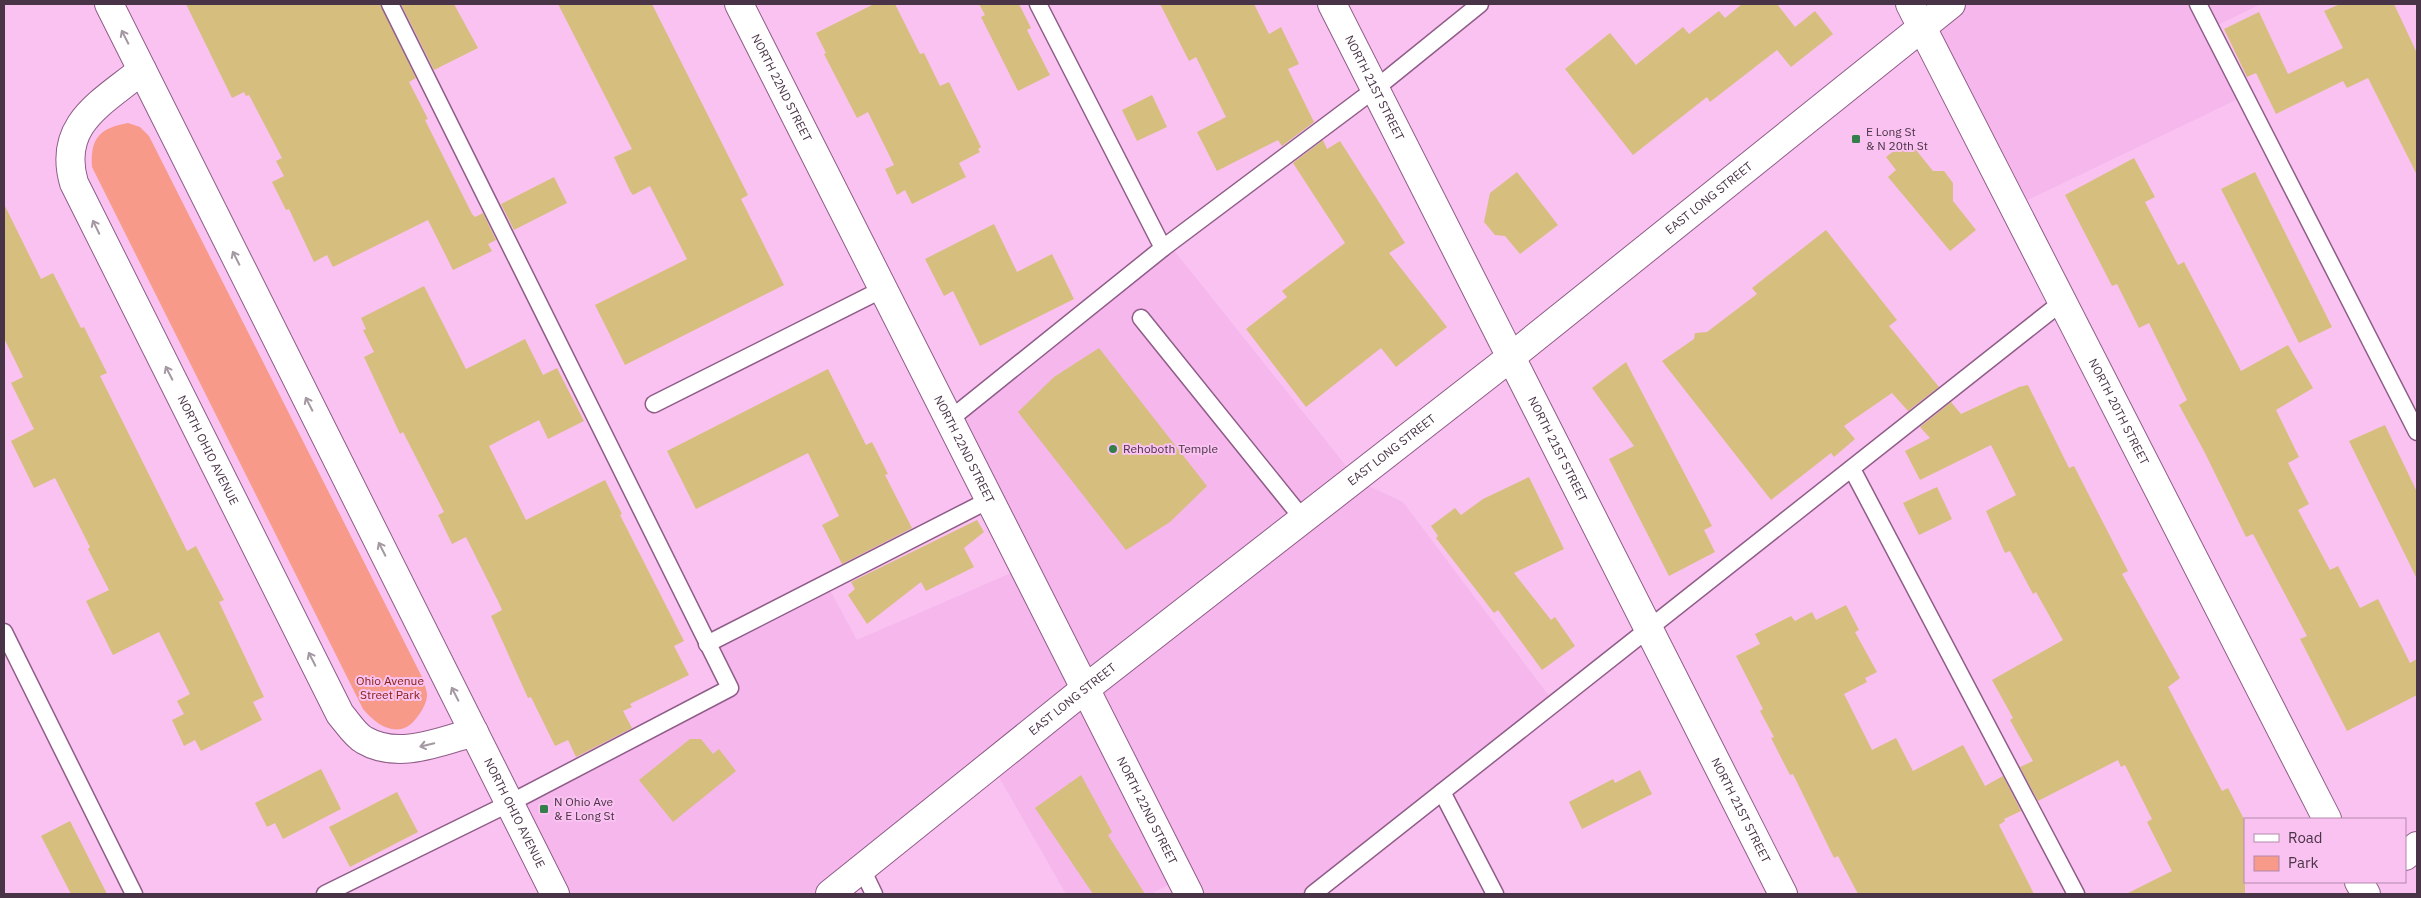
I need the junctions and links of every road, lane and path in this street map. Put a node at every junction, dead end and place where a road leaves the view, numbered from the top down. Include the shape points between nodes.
1 (109, 4) edge
2 (390, 4) edge
3 (739, 4) edge
4 (1038, 4) edge
5 (1332, 4) edge
6 (1480, 4) edge
7 (1951, 4) edge
8 (2198, 4) edge
9 (1916, 15) edge
10 (142, 70) junction
11 (1375, 89) junction
12 (1163, 248) junction
13 (883, 289) junction
14 (2062, 302) junction
15 (1141, 318) dead end
16 (1511, 357) junction
17 (654, 404) dead end
18 (949, 420) junction
19 (2417, 432) edge
20 (1852, 468) junction
21 (989, 500) junction
22 (1303, 519) junction
23 (1649, 629) junction
24 (4, 632) edge
25 (707, 644) junction
26 (1085, 689) junction
27 (474, 732) junction
28 (1442, 792) junction
29 (510, 803) junction
30 (2326, 818) edge
31 (2417, 846) edge
32 (2406, 855) edge
33 (862, 869) junction
34 (134, 894) edge
35 (324, 894) edge
36 (555, 894) edge
37 (830, 894) edge
38 (874, 894) edge
39 (1189, 894) edge
40 (1313, 894) edge
41 (1495, 894) edge
42 (1783, 894) edge
43 (2076, 894) edge

10 -> 1 street, NORTH OHIO AVENUE
2 - 25 lane
3 - 13 street, NORTH 22ND STREET
4 - 12 lane
5 - 11 street, NORTH 21ST STREET
6 - 11 lane
7 - 9 street, EAST LONG STREET
8 - 19 lane
9 - 14 street, NORTH 20TH STREET
9 - 16 street, EAST LONG STREET
27 -> 10 street, NORTH OHIO AVENUE
27 -> 10 street, NORTH OHIO AVENUE via 425,746 396,750 363,740 340,714 74,183 70,151 75,131
11 - 12 lane
11 - 16 street, NORTH 21ST STREET
12 - 18 lane
13 - 17 lane
13 - 18 street, NORTH 22ND STREET
14 - 20 lane
14 - 30 street, NORTH 20TH STREET
15 - 22 lane
16 - 22 street, EAST LONG STREET
16 - 23 street, NORTH 21ST STREET
18 - 21 street, NORTH 22ND STREET
20 - 23 lane
20 - 43 lane
21 - 25 lane
21 - 26 street, NORTH 22ND STREET
22 - 26 street, EAST LONG STREET
23 - 28 lane
23 - 42 street, NORTH 21ST STREET
24 - 34 lane
25 - 29 lane via 730,688
26 - 33 street, EAST LONG STREET
26 - 39 street, NORTH 22ND STREET
27 - 29 street, NORTH OHIO AVENUE
28 - 40 lane
28 - 41 lane
29 - 35 lane
29 - 36 street, NORTH OHIO AVENUE
31 - 32 street
33 - 37 street, EAST LONG STREET
33 - 38 lane

